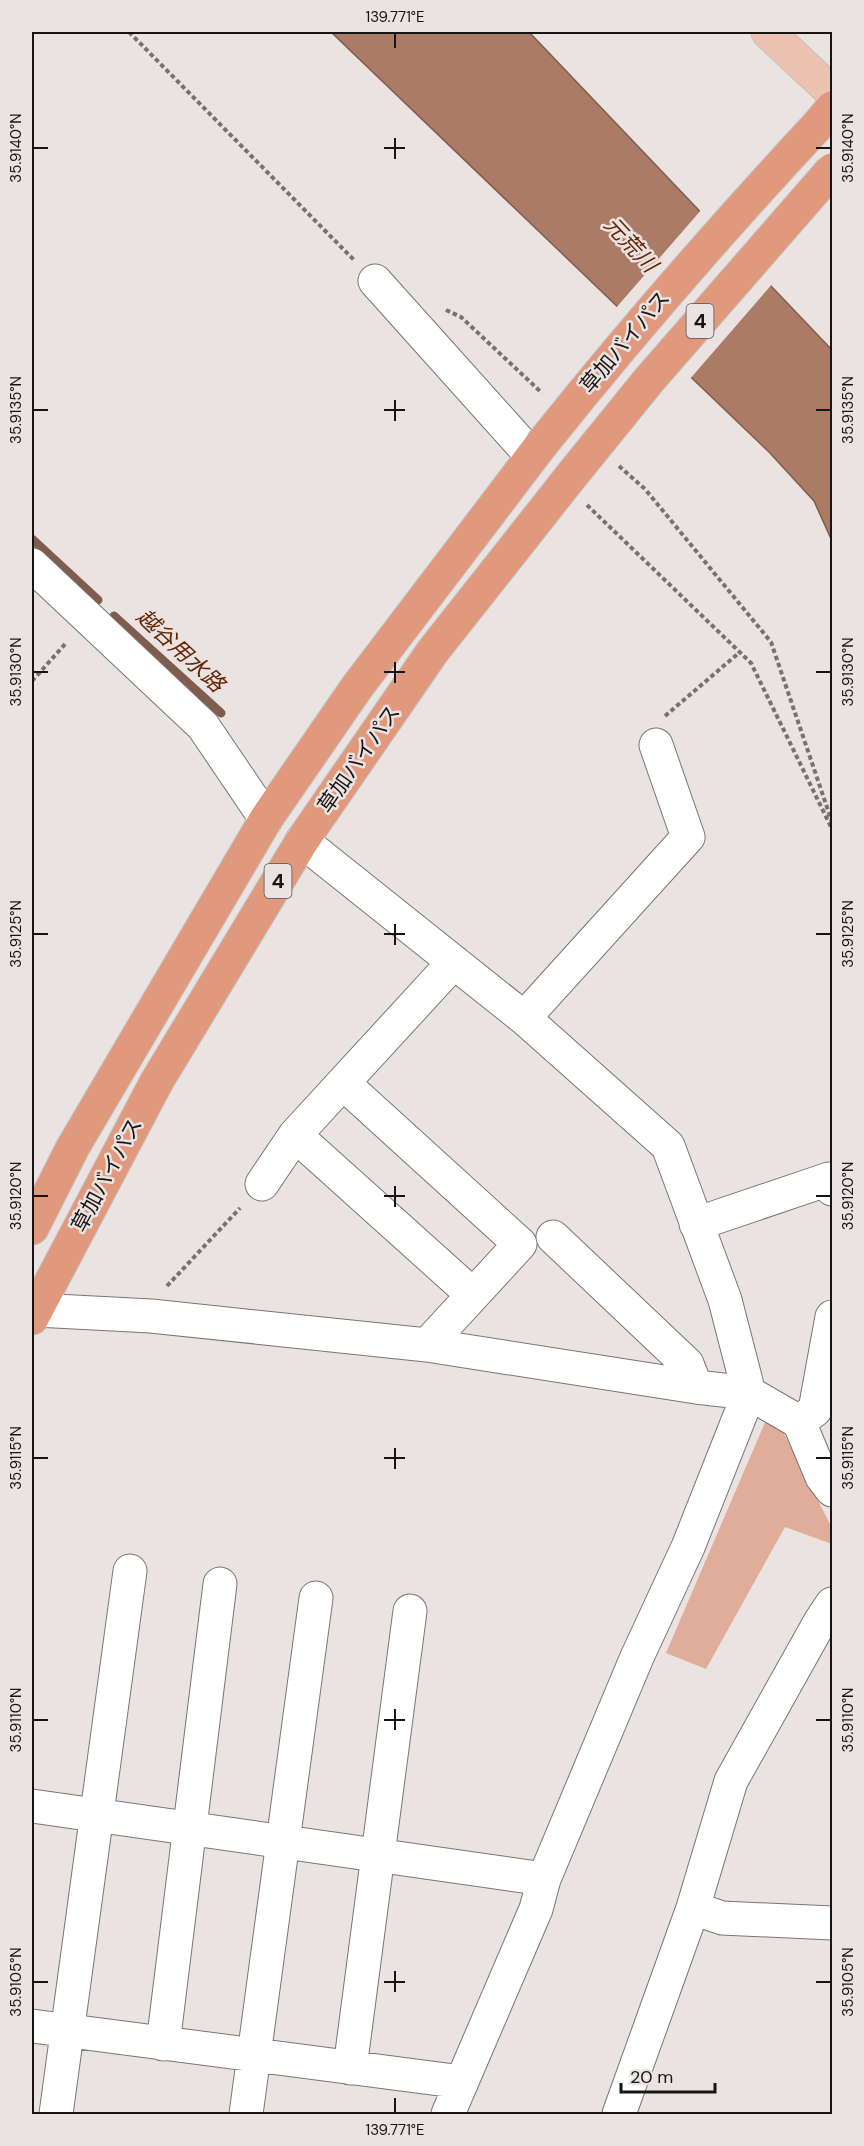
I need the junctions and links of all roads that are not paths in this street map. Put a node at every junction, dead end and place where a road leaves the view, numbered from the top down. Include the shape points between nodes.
1 (768, 32) edge
2 (832, 92) edge
3 (825, 117) edge
4 (832, 170) edge
5 (375, 281) road end
6 (536, 450) junction
7 (32, 565) edge
8 (656, 745) road end
9 (266, 819) junction
10 (302, 841) junction
11 (454, 962) junction
12 (524, 1018) junction
13 (343, 1083) junction
14 (295, 1135) junction
15 (262, 1184) road end
16 (832, 1189) edge
17 (696, 1224) junction
18 (32, 1228) edge
19 (552, 1237) dead end
20 (473, 1295) junction
21 (34, 1314) edge
22 (832, 1317) edge
23 (427, 1345) junction
24 (696, 1387) junction
25 (749, 1393) junction
26 (799, 1422) junction
27 (832, 1490) edge
28 (130, 1571) dead end
29 (220, 1584) dead end
30 (316, 1598) dead end
31 (832, 1604) edge
32 (410, 1611) dead end
33 (32, 1806) edge
34 (98, 1815) junction
35 (191, 1828) junction
36 (283, 1842) junction
37 (377, 1855) junction
38 (544, 1879) junction
39 (693, 1908) junction
40 (832, 1923) edge
41 (32, 2026) edge
42 (67, 2031) junction
43 (164, 2044) junction
44 (254, 2055) junction
45 (350, 2068) junction
46 (462, 2082) junction
47 (56, 2115) edge
48 (246, 2115) edge
49 (448, 2115) edge
50 (620, 2115) edge

1 - 2 main road
3 - 6 highway, 草加バイパス / 4, bridge via 721,230
4 - 10 highway, 草加バイパス / 4, bridge via 649,380 568,480 433,651
5 - 6 street
6 - 9 highway, 草加バイパス / 4 via 357,687
7 - 9 street via 204,726
8 - 12 street via 688,837
9 - 18 highway, 草加バイパス / 4 via 73,1147
10 - 11 street
10 - 21 highway, 草加バイパス / 4 via 157,1081
11 - 12 street
11 - 13 street
12 - 17 street via 668,1146
13 - 14 street
13 - 20 street via 520,1244
14 - 15 street
14 - 20 street
16 - 17 street via 829,1179
17 - 25 street via 725,1300
19 - 24 street via 687,1364
20 - 23 street
21 - 23 street via 152,1316
22 - 26 street via 815,1410
23 - 24 street
24 - 25 street
25 - 26 street
25 - 38 street via 688,1546
26 - 27 street via 822,1477
28 - 34 street
29 - 35 street
30 - 36 street
31 - 39 street via 732,1781
32 - 37 street
33 - 34 street
34 - 35 street
34 - 42 street
35 - 36 street
35 - 43 street
36 - 37 street
36 - 44 street
37 - 38 street
37 - 45 street
38 - 46 street via 536,1909
39 - 40 street via 722,1918
39 - 50 street
41 - 42 street
42 - 43 street
42 - 47 street
43 - 44 street
44 - 45 street
44 - 48 street
45 - 46 street
46 - 49 street

